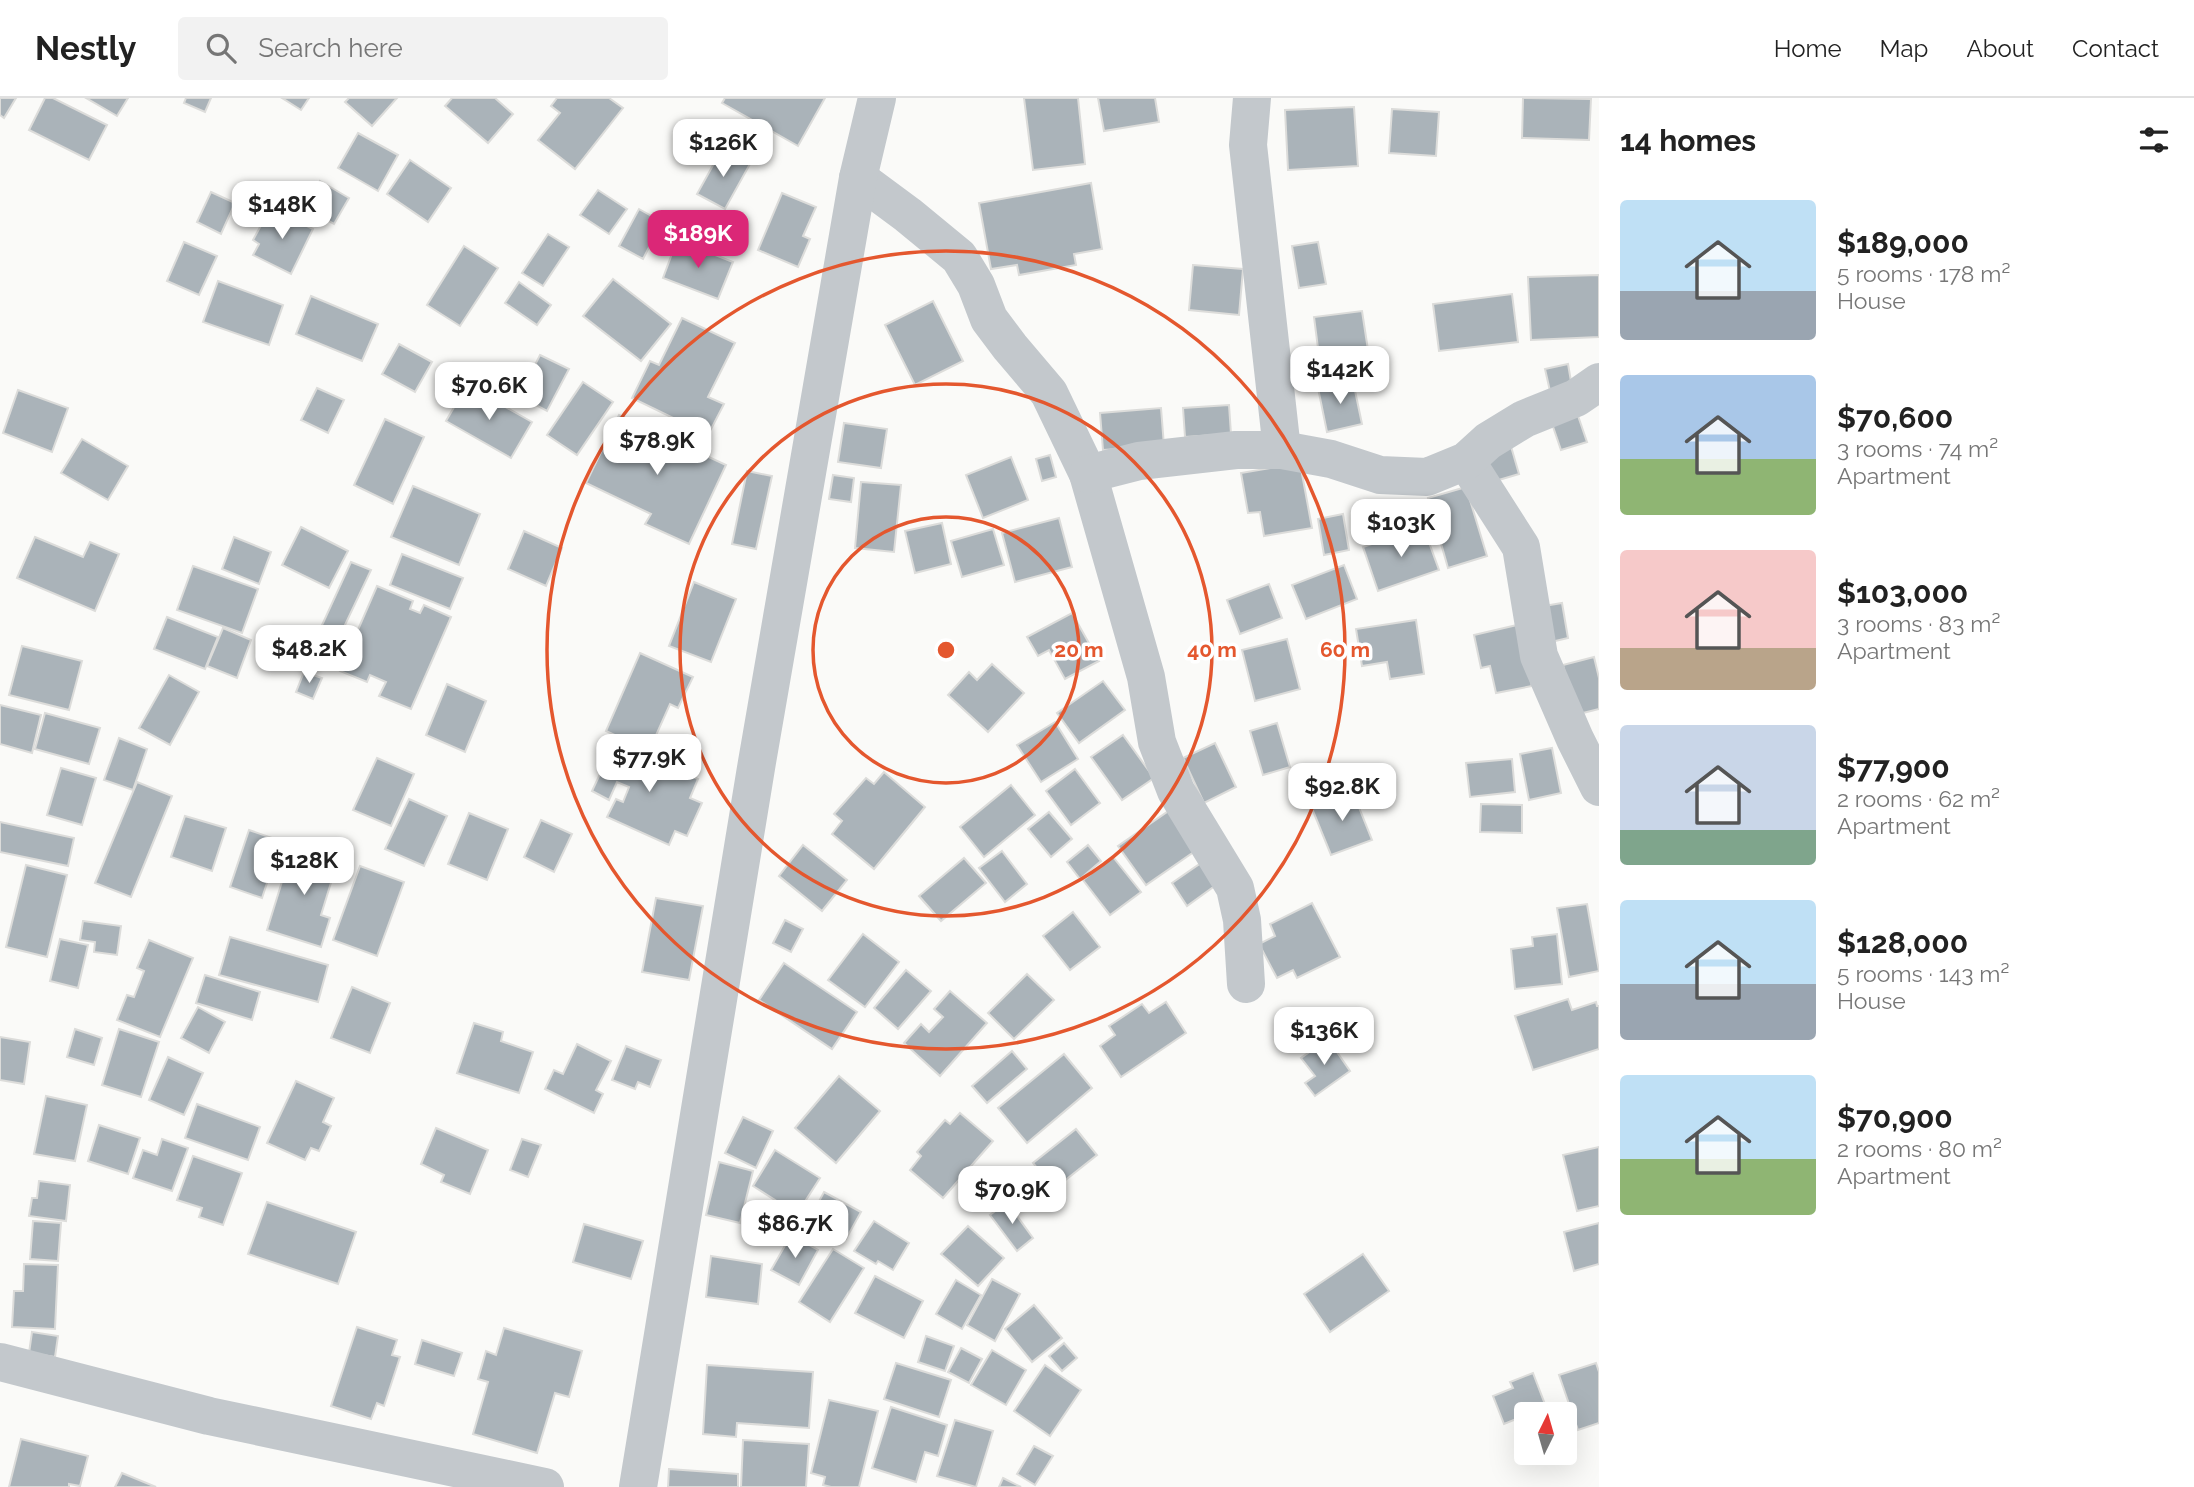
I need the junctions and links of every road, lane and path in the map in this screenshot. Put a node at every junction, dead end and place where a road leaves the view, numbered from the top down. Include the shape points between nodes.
1 (877, 98) edge
2 (1251, 98) edge
3 (858, 178) junction
4 (1599, 382) edge
5 (1282, 450) junction
6 (1466, 461) junction
7 (1088, 474) junction
8 (1587, 732) edge
9 (1599, 787) edge
10 (1246, 984) dead end
11 (0, 1363) edge
12 (545, 1487) edge
13 (638, 1487) edge

1 - 3 street
2 - 5 street via 1248,145
3 - 7 street via 959,257 989,319 1049,393
3 - 13 street
4 - 6 street via 1576,398 1500,433
5 - 6 street via 1380,475 1426,477
5 - 7 street via 1236,450 1139,461
6 - 8 street via 1521,547 1539,656
7 - 10 street via 1146,677 1157,742 1176,791 1235,888
8 - 9 street
11 - 12 street via 209,1416

